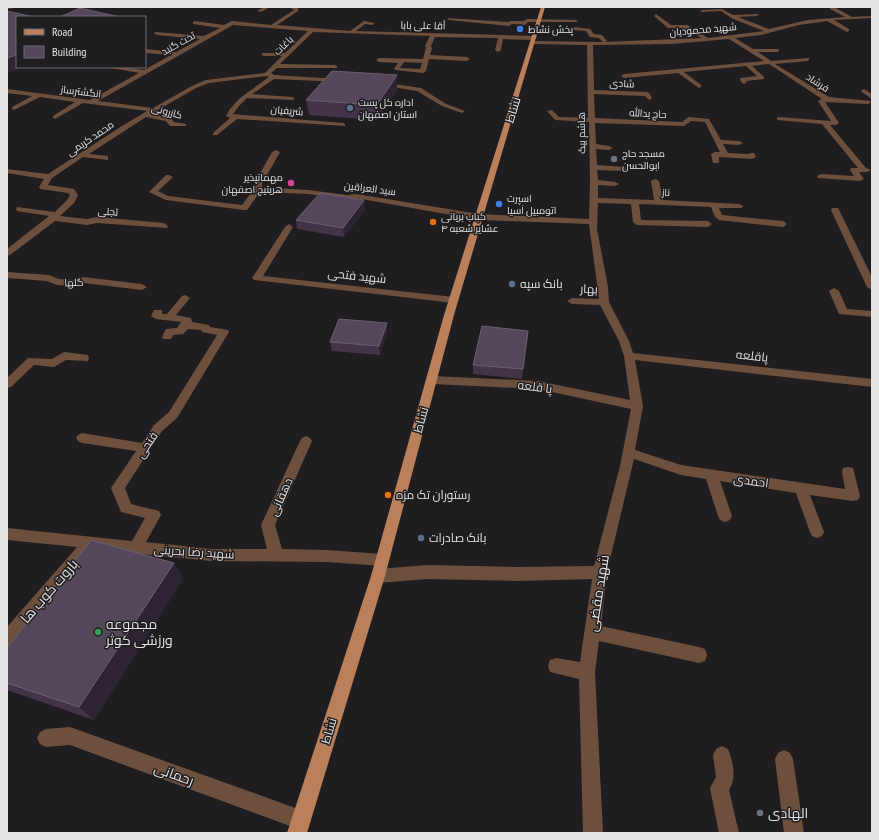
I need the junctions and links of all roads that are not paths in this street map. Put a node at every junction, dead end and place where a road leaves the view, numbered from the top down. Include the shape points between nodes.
1 (21, 7) edge
2 (268, 7) edge
3 (291, 7) edge
4 (543, 7) edge
5 (7, 8) edge
6 (832, 8) dead end
7 (259, 11) dead end
8 (702, 11) dead end
9 (656, 15) dead end
10 (757, 15) dead end
11 (732, 16) junction
12 (872, 17) edge
13 (851, 18) junction
14 (858, 18) junction
15 (449, 19) dead end
16 (828, 20) junction
17 (539, 21) junction
18 (576, 21) dead end
19 (372, 22) dead end
20 (194, 23) dead end
21 (232, 23) joint
22 (867, 23) dead end
23 (273, 26) junction
24 (756, 26) junction
25 (225, 27) junction
26 (740, 27) dead end
27 (574, 29) dead end
28 (312, 30) junction
29 (847, 30) dead end
30 (352, 32) junction
31 (157, 33) dead end
32 (774, 33) junction
33 (434, 34) junction
34 (728, 36) junction
35 (500, 37) junction
36 (206, 38) junction
37 (706, 38) junction
38 (533, 40) junction
39 (590, 44) junction
40 (606, 44) junction
41 (498, 50) dead end
42 (777, 50) dead end
43 (146, 51) edge
44 (752, 51) junction
45 (177, 54) junction
46 (264, 54) dead end
47 (286, 56) junction
48 (425, 59) junction
49 (467, 59) dead end
50 (807, 59) dead end
51 (379, 60) dead end
52 (401, 61) junction
53 (769, 62) junction
54 (747, 64) junction
55 (274, 66) junction
56 (336, 67) dead end
57 (116, 68) edge
58 (388, 69) dead end
59 (423, 71) junction
60 (679, 71) junction
61 (146, 72) junction
62 (430, 72) dead end
63 (396, 73) junction
64 (270, 75) junction
65 (624, 76) dead end
66 (344, 81) edge
67 (404, 81) dead end
68 (744, 82) dead end
69 (373, 84) edge
70 (699, 86) dead end
71 (7, 91) edge
72 (864, 91) dead end
73 (592, 92) junction
74 (38, 95) junction
75 (247, 96) junction
76 (649, 98) dead end
77 (292, 99) dead end
78 (827, 99) junction
79 (82, 101) junction
80 (871, 101) edge
81 (91, 102) junction
82 (14, 108) dead end
83 (153, 110) junction
84 (462, 111) dead end
85 (550, 111) dead end
86 (145, 115) junction
87 (232, 116) junction
88 (55, 117) dead end
89 (779, 119) dead end
90 (592, 120) junction
91 (824, 122) junction
92 (184, 125) dead end
93 (343, 125) dead end
94 (216, 134) dead end
95 (719, 142) junction
96 (85, 143) dead end
97 (739, 144) dead end
98 (97, 145) junction
99 (592, 146) junction
100 (609, 148) dead end
101 (276, 152) dead end
102 (81, 155) junction
103 (726, 155) junction
104 (751, 155) dead end
105 (105, 158) dead end
106 (716, 161) dead end
107 (592, 167) junction
108 (624, 169) dead end
109 (868, 170) edge
110 (7, 171) edge
111 (820, 176) dead end
112 (49, 178) junction
113 (169, 178) dead end
114 (655, 181) dead end
115 (594, 182) junction
116 (615, 184) dead end
117 (258, 189) junction
118 (593, 200) junction
119 (635, 202) junction
120 (659, 203) junction
121 (714, 205) junction
122 (739, 206) dead end
123 (20, 209) dead end
124 (835, 210) dead end
125 (54, 217) junction
126 (479, 217) junction
127 (593, 222) junction
128 (708, 224) dead end
129 (783, 224) dead end
130 (164, 226) dead end
131 (289, 227) dead end
132 (7, 253) edge
133 (7, 275) edge
134 (869, 276) edge
135 (872, 286) edge
136 (142, 287) dead end
137 (834, 291) dead end
138 (185, 298) dead end
139 (454, 300) junction
140 (572, 301) dead end
141 (604, 302) junction
142 (158, 312) dead end
143 (872, 314) edge
144 (169, 318) junction
145 (186, 325) junction
146 (167, 337) dead end
147 (629, 356) junction
148 (84, 358) dead end
149 (432, 380) junction
150 (872, 383) edge
151 (7, 384) edge
152 (637, 406) junction
153 (82, 438) dead end
154 (306, 441) dead end
155 (145, 448) junction
156 (629, 453) junction
157 (848, 472) dead end
158 (711, 475) junction
159 (801, 488) junction
160 (725, 516) dead end
161 (817, 532) dead end
162 (7, 534) edge
163 (91, 542) junction
164 (136, 547) junction
165 (276, 555) junction
166 (382, 560) junction
167 (600, 572) junction
168 (378, 576) junction
169 (592, 632) junction
170 (7, 639) edge
171 (699, 655) dead end
172 (556, 666) dead end
173 (587, 672) junction
174 (46, 738) dead end
175 (722, 755) dead end
176 (784, 759) dead end
177 (299, 826) edge
178 (593, 833) edge
179 (729, 833) edge
180 (794, 833) edge

1 - 5 street
2 - 7 street
3 - 23 street via 296,11
4 - 17 main road, نشاط
6 - 13 street
8 - 11 street via 722,10
9 - 37 street via 670,27 685,26
10 - 11 street
11 - 24 street
12 - 14 street, شهید محمودیان
13 - 14 street, شهید محمودیان
13 - 16 street, شهید محمودیان
14 - 22 street
15 - 17 street via 509,24 525,23 527,20
16 - 29 street
16 - 32 street, شهید محمودیان via 800,23
17 - 18 street
17 - 38 main road, نشاط
19 - 30 street via 364,22
20 - 25 street
21 - 23 street, آقا علی بابا
21 - 25 street, تخت گنبد
23 - 28 street, آقا علی بابا
24 - 26 street
24 - 32 street
25 - 36 street, تخت گنبد
27 - 40 street via 588,30 592,36 600,36
28 - 30 street, آقا علی بابا
28 - 47 street, باغات
30 - 33 street, آقا علی بابا
31 - 36 street
32 - 34 street, شهید محمودیان
33 - 35 street, آقا علی بابا
33 - 48 street
34 - 37 street, شهید محمودیان
34 - 44 street, فرشاد
35 - 38 street, آقا علی بابا
35 - 41 street
36 - 45 street, تخت گنبد
37 - 40 street, شهید محمودیان
38 - 39 street, شهید محمودیان
38 - 126 main road, نشاط
39 - 40 street, شهید محمودیان
39 - 73 street, هاشم بیک
42 - 44 street
43 - 45 street
44 - 53 street, فرشاد
45 - 61 street, تخت گنبد
46 - 47 street
47 - 55 street, باغات
48 - 49 street
48 - 52 street
48 - 59 street
50 - 53 street
51 - 52 street
52 - 63 street
53 - 54 street
53 - 78 street, فرشاد
54 - 60 street
54 - 68 street via 762,78 742,79
55 - 56 street
55 - 64 street, باغات
57 - 61 street
58 - 63 street
59 - 62 street
59 - 63 street via 401,70
60 - 65 street
60 - 70 street
61 - 81 street, تخت گنبد
63 - 67 street via 394,80
64 - 66 street, محمد کریمی
64 - 75 street, باغات
64 - 83 street, محمد کریمی via 208,81
69 - 84 street via 419,89 444,105
71 - 74 street, انگشترساز
72 - 80 street
73 - 76 street, شادی via 646,94
73 - 90 street, هاشم بیک
74 - 79 street, انگشترساز
74 - 82 street
75 - 77 street
75 - 87 street, باغات via 235,106
78 - 80 street
78 - 91 street, فرشاد via 821,101 836,123
79 - 81 street, انگشترساز
79 - 88 street
81 - 83 street, انگشترساز
83 - 86 street, محمد کریمی
85 - 90 street, حاج یدالله via 557,119
86 - 92 street, کازرونی via 169,119 171,124
86 - 98 street, محمد کریمی
87 - 93 street, شریفیان
87 - 94 street, باغات
89 - 91 street
90 - 95 street, حاج یدالله via 670,120 684,124 689,119 707,120
90 - 99 street, هاشم بیک
91 - 109 street
95 - 97 street
95 - 103 street, حاج یدالله
96 - 98 street
98 - 102 street, محمد کریمی
99 - 100 street
99 - 107 street, هاشم بیک
101 - 117 street via 258,184
102 - 105 street
102 - 112 street, محمد کریمی
103 - 104 street via 752,157
103 - 106 street via 715,154
107 - 108 street
107 - 115 street, هاشم بیک
109 - 111 street via 854,170 860,179
110 - 112 street
112 - 125 street via 43,187 71,191 74,195 73,200
113 - 117 street via 153,192 166,198 244,208
114 - 120 street
115 - 116 street
115 - 118 street, هاشم بیک
117 - 126 street, سید العراقین via 356,196
118 - 119 street, ناز
118 - 127 street, هاشم بیک
119 - 120 street, ناز
119 - 128 street via 637,222
120 - 121 street, ناز
121 - 122 street, ناز
121 - 129 street via 719,217
123 - 125 street, تجلی
124 - 134 street
125 - 130 street, تجلی via 87,222 97,220
125 - 132 street
126 - 127 street
126 - 139 main road, نشاط
127 - 141 street, هاشم بیک
131 - 139 street, شهید فتحی via 257,278
133 - 136 street, گلها via 49,278 57,282 76,283 83,280
134 - 135 street
137 - 143 street via 843,312
138 - 144 street
139 - 149 main road, نشاط
140 - 141 street, بهار
141 - 147 street, هاشم بیک
142 - 144 street via 156,316
144 - 145 street via 187,320
145 - 146 street via 179,332 170,331
145 - 155 street, فتحی via 205,326 206,330 224,332 173,416 158,428
147 - 150 street, پاقلعه
147 - 152 street, شهید مقضی
148 - 151 street via 64,356 54,363 32,361
149 - 152 street, پا قلعه via 538,385
149 - 166 main road, نشاط
152 - 156 street, شهید مقضی
153 - 155 street
154 - 165 street, دهقانی via 268,525
155 - 164 street, فتحی via 118,488 126,508 154,515
156 - 158 street, احمدی via 681,470
156 - 167 street, شهید مقضی
157 - 159 street, احمدی via 853,496
158 - 159 street, احمدی
158 - 160 street
159 - 161 street
162 - 163 street, شهید رضا بحرینی
163 - 164 street, شهید رضا بحرینی
163 - 170 street, باروت کوب ها
164 - 165 street, شهید رضا بحرینی via 211,555
165 - 166 street, شهید رضا بحرینی
166 - 168 main road, نشاط
167 - 168 street via 428,572
167 - 169 street, شهید مقضی
168 - 177 main road, نشاط
169 - 171 street
169 - 173 street, شهید مقضی
172 - 173 street
173 - 178 street, شهید مقضی
174 - 177 street, رحمانی via 70,736
175 - 179 street via 725,780 719,788
176 - 180 street

